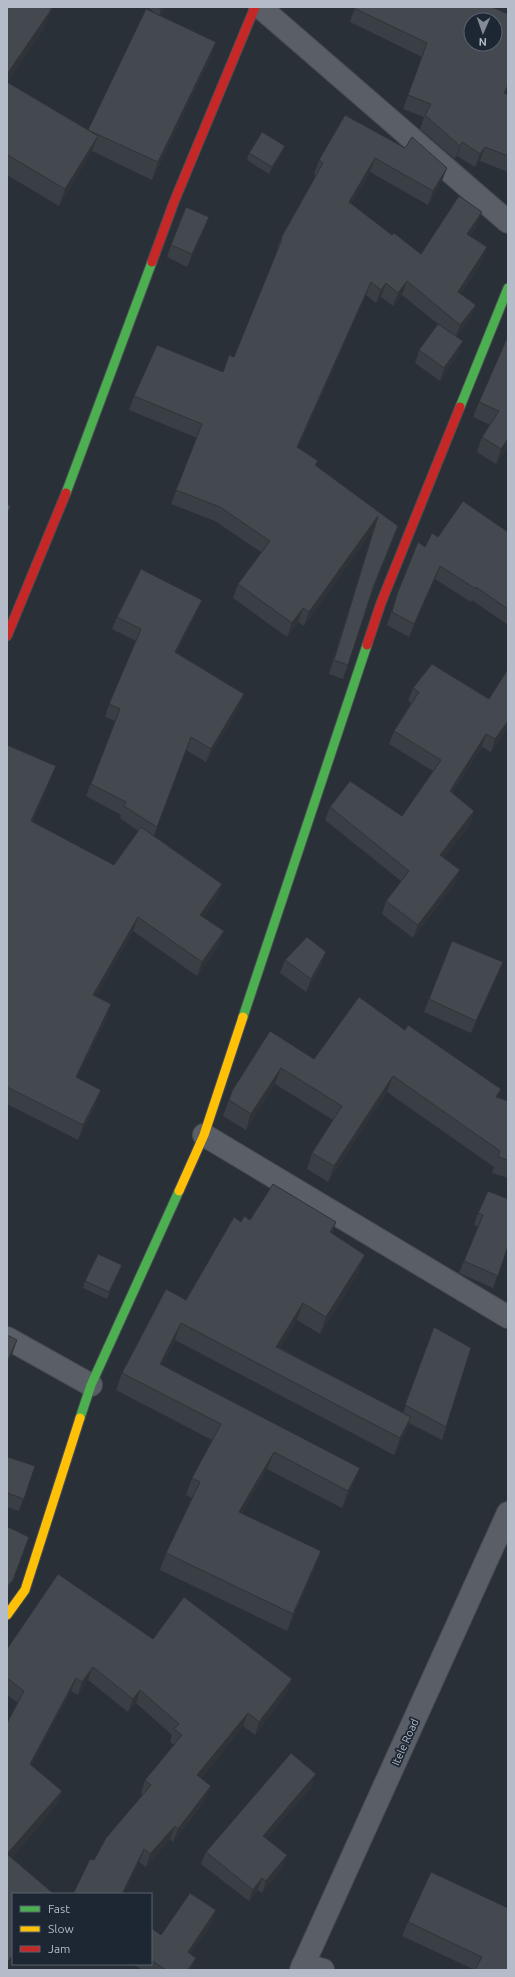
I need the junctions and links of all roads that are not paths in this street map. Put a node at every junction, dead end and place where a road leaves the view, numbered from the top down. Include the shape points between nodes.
1 (255, 7) edge
2 (260, 7) edge
3 (508, 222) edge
4 (508, 288) edge
5 (7, 636) edge
6 (204, 1135) junction
7 (505, 1312) edge
8 (7, 1338) edge
9 (91, 1385) junction
10 (508, 1513) edge
11 (7, 1615) edge
12 (309, 1968) edge

1 - 5 street via 174,202 57,517
2 - 3 street
4 - 6 street via 381,604
6 - 7 street
6 - 9 street
8 - 9 street
9 - 11 street via 25,1590
10 - 12 street, Itele Road

